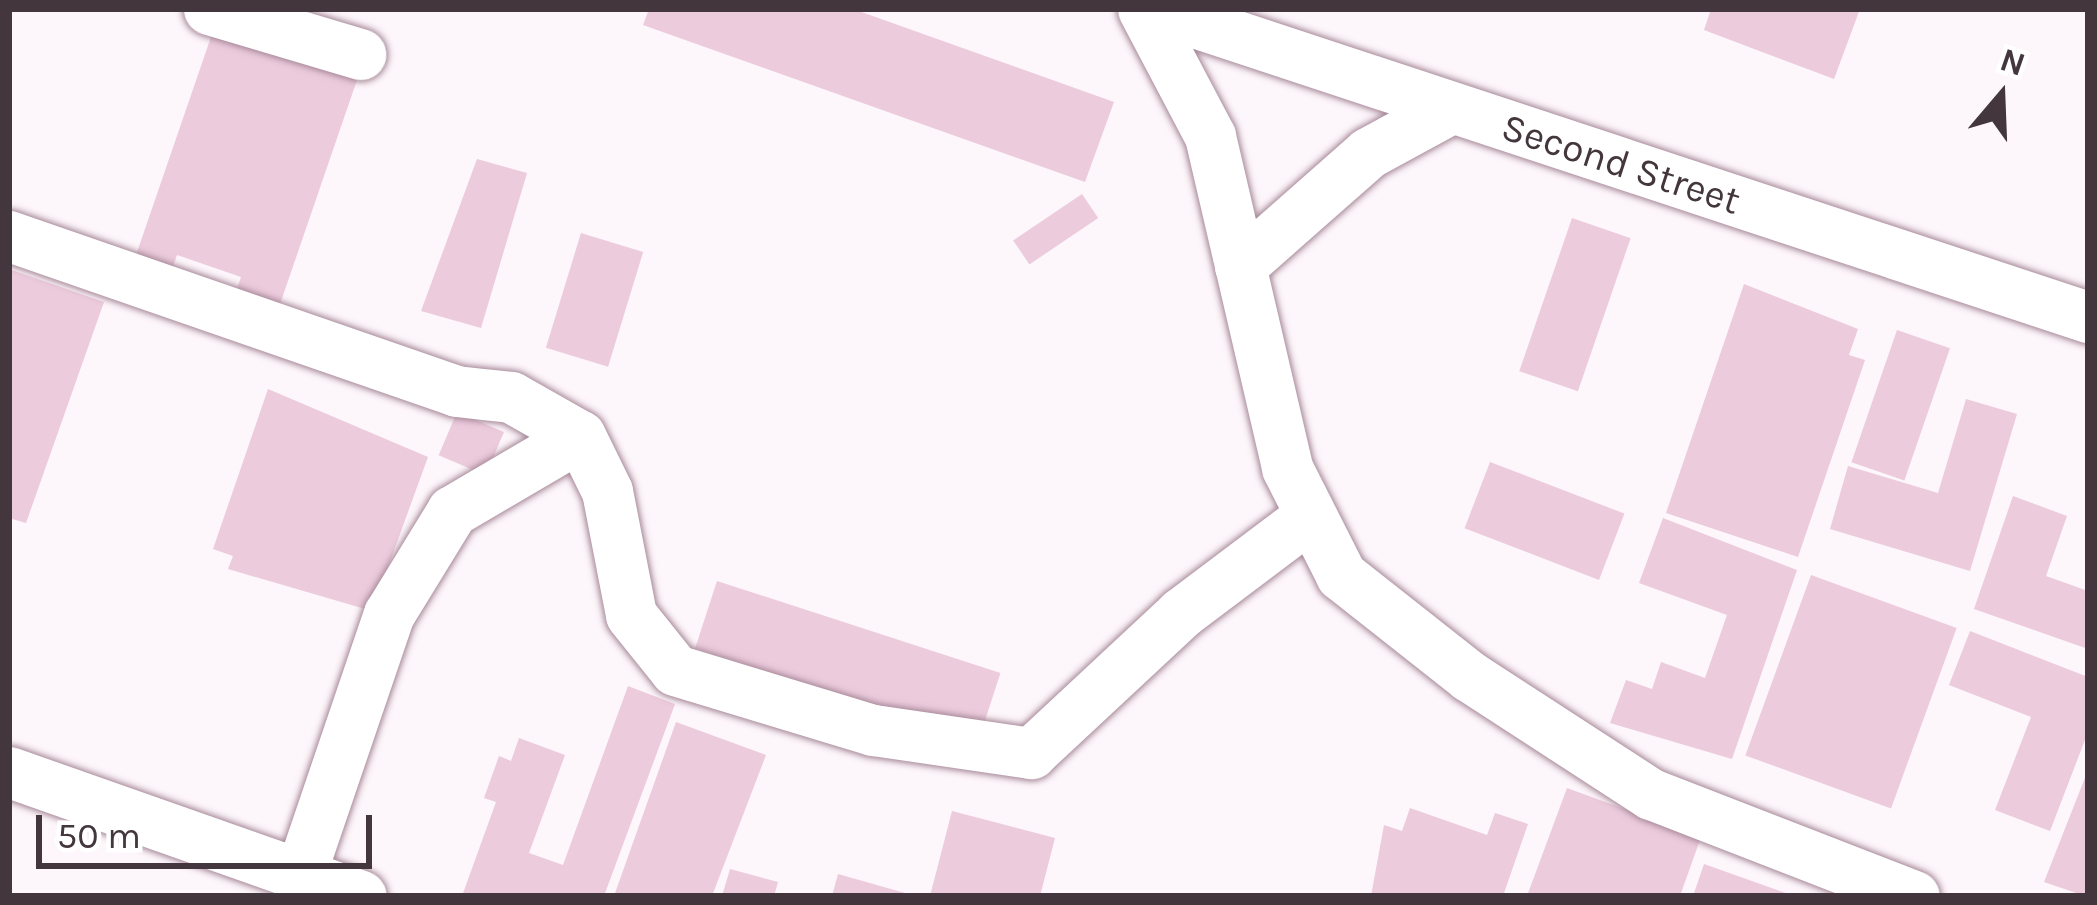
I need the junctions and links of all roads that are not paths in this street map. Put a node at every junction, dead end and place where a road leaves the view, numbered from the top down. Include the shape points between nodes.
1 (209, 9) edge
2 (1143, 9) edge
3 (1155, 9) edge
4 (360, 54) dead end
5 (1451, 108) junction
6 (9, 236) edge
7 (1240, 266) junction
8 (2088, 317) edge
9 (580, 436) junction
10 (1307, 518) junction
11 (9, 772) edge
12 (300, 875) junction
13 (361, 896) edge
14 (1914, 896) edge

1 - 4 street
2 - 7 street via 1210,136
3 - 5 street, Second Street
5 - 7 street via 1368,154
5 - 8 street, Second Street
6 - 9 street via 456,391 511,397
7 - 10 street
9 - 10 street via 607,491 632,615 675,670 872,730 1004,754 1030,753 1072,723 1181,614
9 - 12 street via 452,511 389,614
10 - 14 street via 1341,575 1469,676 1651,794
11 - 12 street
12 - 13 street

